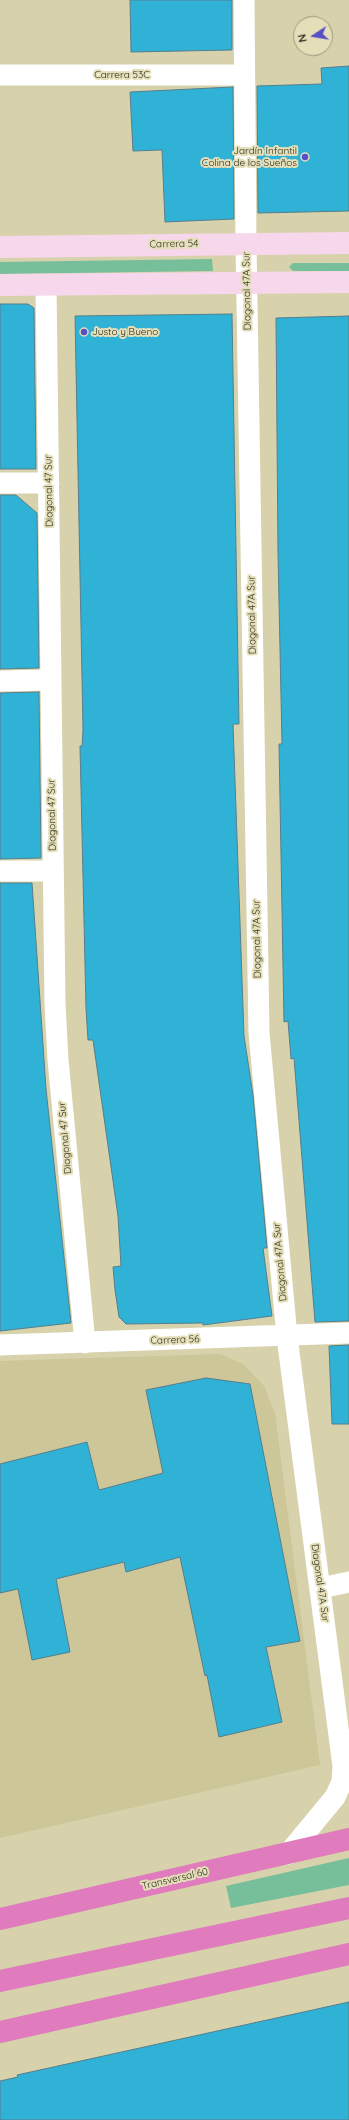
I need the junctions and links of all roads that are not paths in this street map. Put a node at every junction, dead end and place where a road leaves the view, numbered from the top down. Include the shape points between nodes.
1 (244, 0) edge
2 (0, 75) edge
3 (244, 75) junction
4 (349, 242) edge
5 (246, 243) junction
6 (0, 248) edge
7 (247, 282) junction
8 (349, 282) edge
9 (46, 285) junction
10 (0, 286) edge
11 (0, 483) edge
12 (49, 483) junction
13 (51, 680) junction
14 (0, 681) edge
15 (0, 871) edge
16 (53, 871) junction
17 (349, 1333) edge
18 (287, 1336) junction
19 (85, 1343) junction
20 (0, 1345) edge
21 (349, 1582) edge
22 (321, 1588) junction
23 (349, 1840) edge
24 (288, 1854) junction
25 (349, 1908) edge
26 (0, 1919) edge
27 (349, 1954) edge
28 (0, 1981) edge
29 (0, 2032) edge

1 - 3 street, Diagonal 47A Sur
2 - 3 street, Carrera 53C
3 - 5 street, Diagonal 47A Sur
4 - 5 street, Carrera 54
5 - 6 street, Carrera 54
5 - 7 street, Diagonal 47A Sur
7 - 8 street
7 - 9 street
7 - 18 street, Diagonal 47A Sur via 259,1033
9 - 10 street
9 - 12 street, Diagonal 47 Sur
11 - 12 street
12 - 13 street, Diagonal 47 Sur
13 - 14 street
13 - 16 street, Diagonal 47 Sur
15 - 16 street
16 - 19 street, Diagonal 47 Sur via 58,1060
17 - 18 street, Carrera 56
18 - 19 street, Carrera 56
18 - 22 street, Diagonal 47A Sur
19 - 20 street, Carrera 56
21 - 22 street
22 - 24 street, Diagonal 47A Sur via 342,1750 342,1782 325,1812
23 - 24 highway, Transversal 60
24 - 26 highway, Transversal 60
25 - 28 highway
27 - 29 highway

